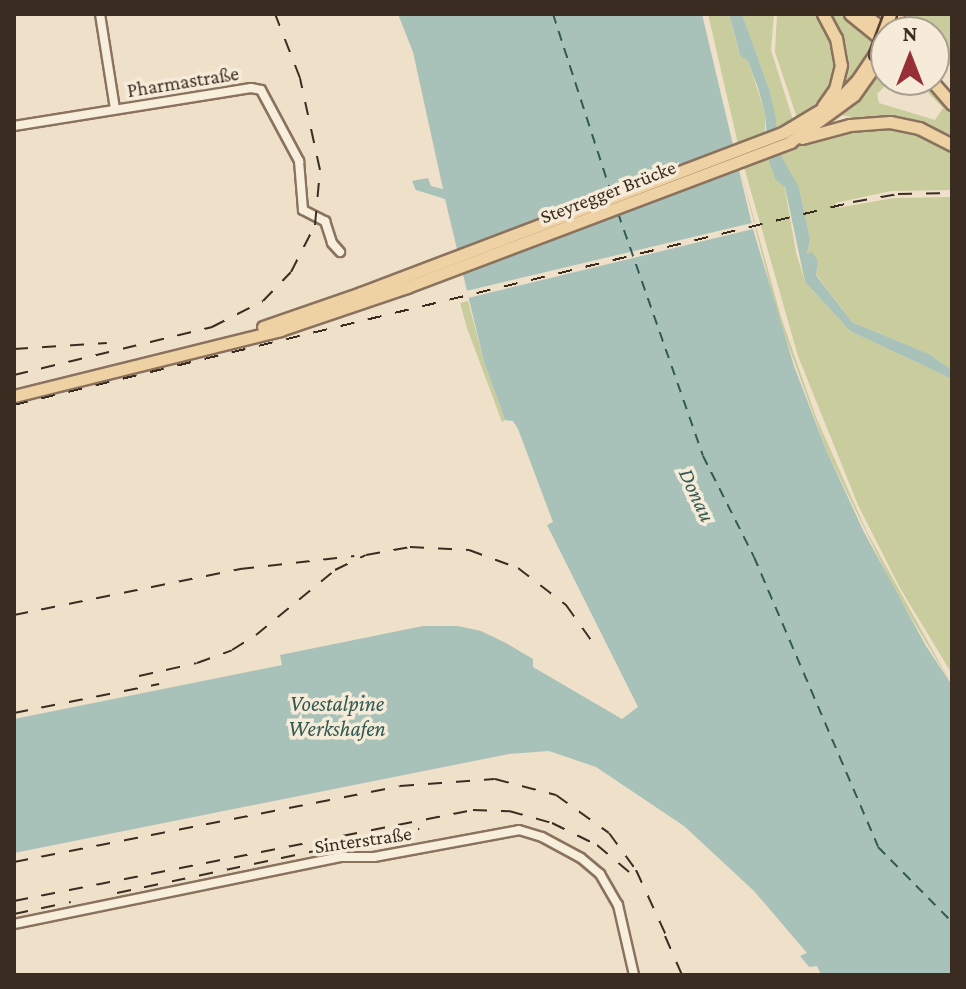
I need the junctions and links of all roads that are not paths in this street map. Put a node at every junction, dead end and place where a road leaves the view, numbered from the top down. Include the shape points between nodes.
1 (100, 14) edge
2 (823, 14) edge
3 (850, 14) edge
4 (870, 30) edge
5 (870, 66) edge
6 (115, 109) junction
7 (818, 124) junction
8 (14, 126) edge
9 (952, 145) edge
10 (340, 252) dead end
11 (406, 282) junction
12 (14, 389) edge
13 (14, 396) edge
14 (14, 924) edge
15 (636, 975) edge

1 - 6 street
2 - 7 main road via 836,38 841,65
3 - 4 main road
5 - 7 main road
6 - 8 street, Pharmastraße
6 - 10 street, Pharmastraße via 261,90 299,161 303,210 325,221
7 - 9 main road via 890,122 919,128
7 - 11 main road, Steyregger Brücke
7 - 11 main road, Steyregger Brücke via 790,142
11 - 12 main road via 255,329
11 - 13 main road via 256,337
14 - 15 street, Sinterstraße via 339,857 374,857 519,830 581,858 600,874 618,905

